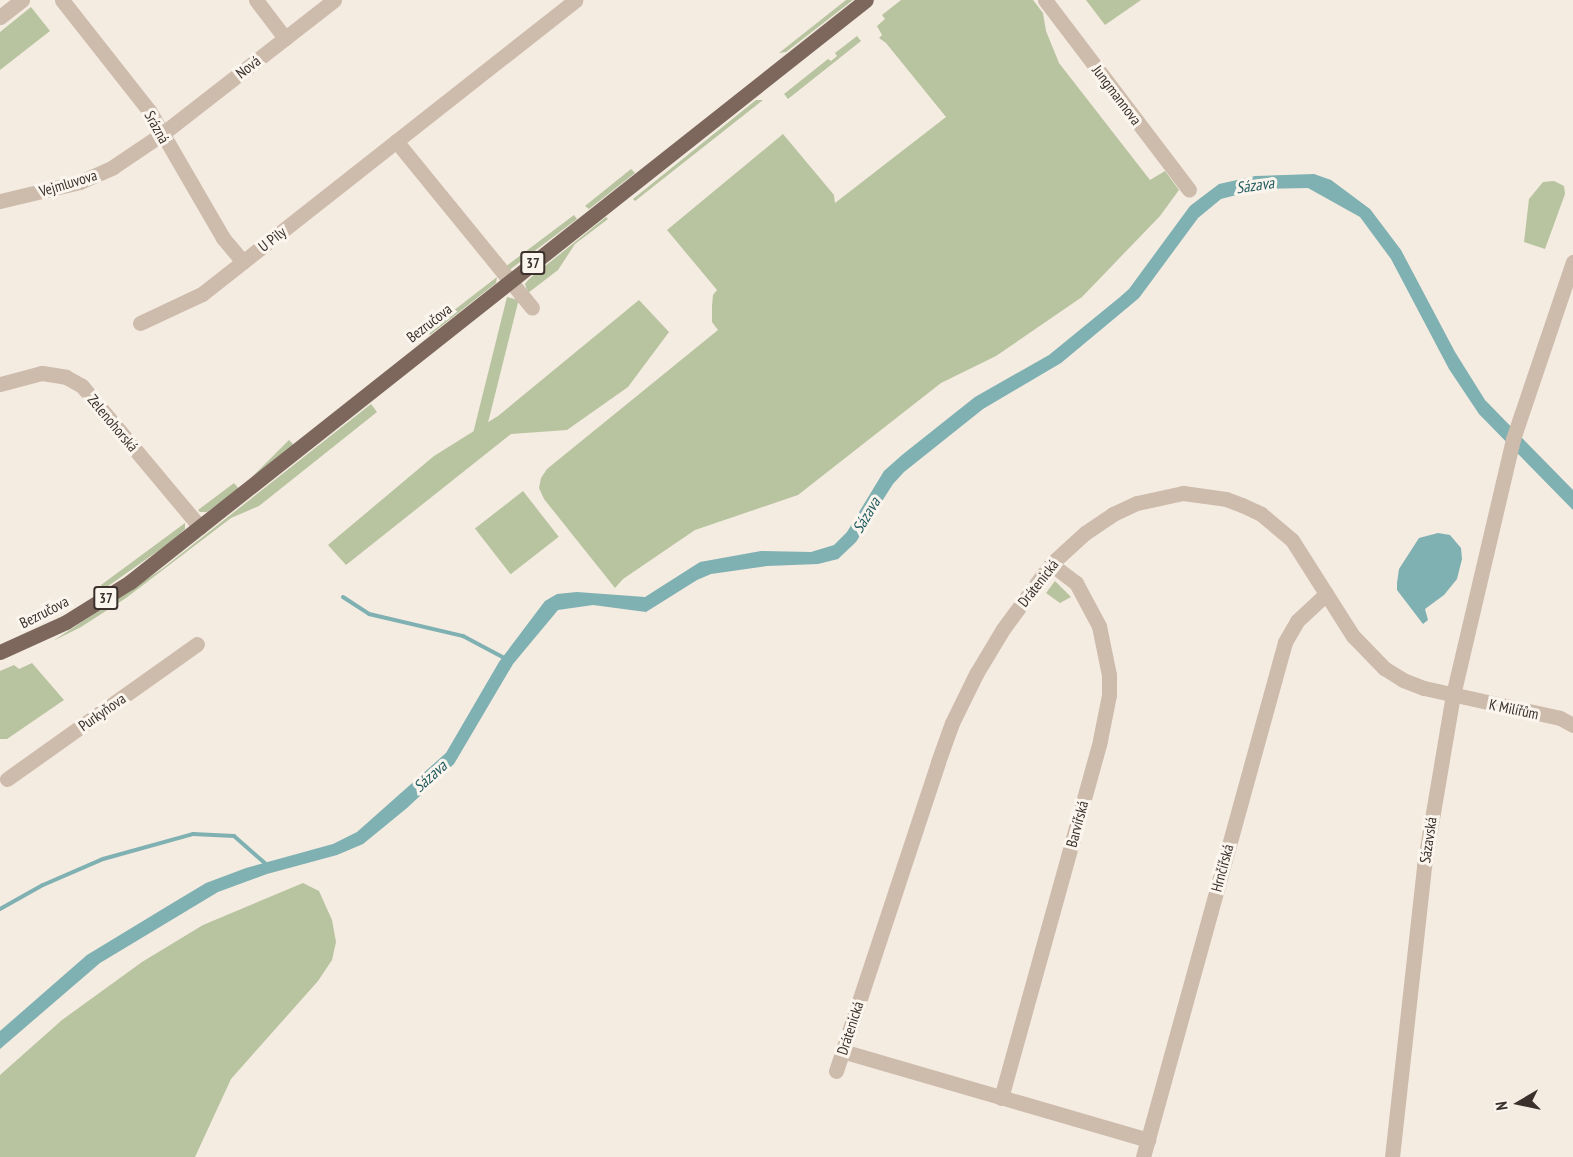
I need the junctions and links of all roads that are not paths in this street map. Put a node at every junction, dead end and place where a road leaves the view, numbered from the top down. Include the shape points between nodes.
1 (22, 0) edge
2 (62, 0) edge
3 (256, 0) edge
4 (334, 0) edge
5 (575, 0) edge
6 (866, 0) edge
7 (1045, 0) edge
8 (0, 17) edge
9 (285, 38) junction
10 (162, 134) junction
11 (396, 141) junction
12 (1189, 190) dead end
13 (0, 201) edge
14 (243, 262) junction
15 (1573, 262) edge
16 (510, 281) junction
17 (532, 308) dead end
18 (140, 323) dead end
19 (0, 384) edge
20 (200, 526) junction
21 (1051, 564) junction
22 (1326, 594) junction
23 (197, 644) dead end
24 (0, 652) edge
25 (1453, 695) junction
26 (1573, 725) edge
27 (2, 777) edge
28 (842, 1051) junction
29 (836, 1071) dead end
30 (1001, 1098) junction
31 (1148, 1140) junction
32 (1143, 1157) edge
33 (1392, 1157) edge

1 - 8 street
2 - 10 street, Srázná via 150,112
3 - 9 street
4 - 9 street, Nová
5 - 11 street, U Pily
6 - 16 main road, Bezručova / 37
7 - 12 street, Jungmannova
9 - 10 street, Nová
10 - 13 street, Vejmluvova via 91,178
10 - 14 street, Srázná via 223,238
11 - 14 street, U Pily
11 - 16 street
14 - 18 street, U Pily via 202,294
15 - 25 street, Sázavská via 1513,439
16 - 17 street
16 - 20 main road, Bezručova / 37
19 - 20 street, Zelenohorská via 42,373 66,377 82,386
20 - 24 main road, Bezručova / 37 via 101,601
21 - 22 street, Drátenická via 1085,533 1121,511 1161,496 1203,495 1242,505 1284,532
21 - 28 street, Drátenická via 975,674 952,723
21 - 30 street, Barvířská via 1076,583 1099,626 1108,665 1109,695
22 - 25 street, Drátenická via 1353,636 1384,668 1403,680
22 - 31 street, Hrnčířská via 1297,621 1281,651
23 - 27 street, Purkyňova
25 - 26 street, K Milířům via 1560,718
25 - 33 street, Sázavská via 1424,866
28 - 29 street, Drátenická
28 - 30 street
30 - 31 street
31 - 32 street, Hrnčířská

